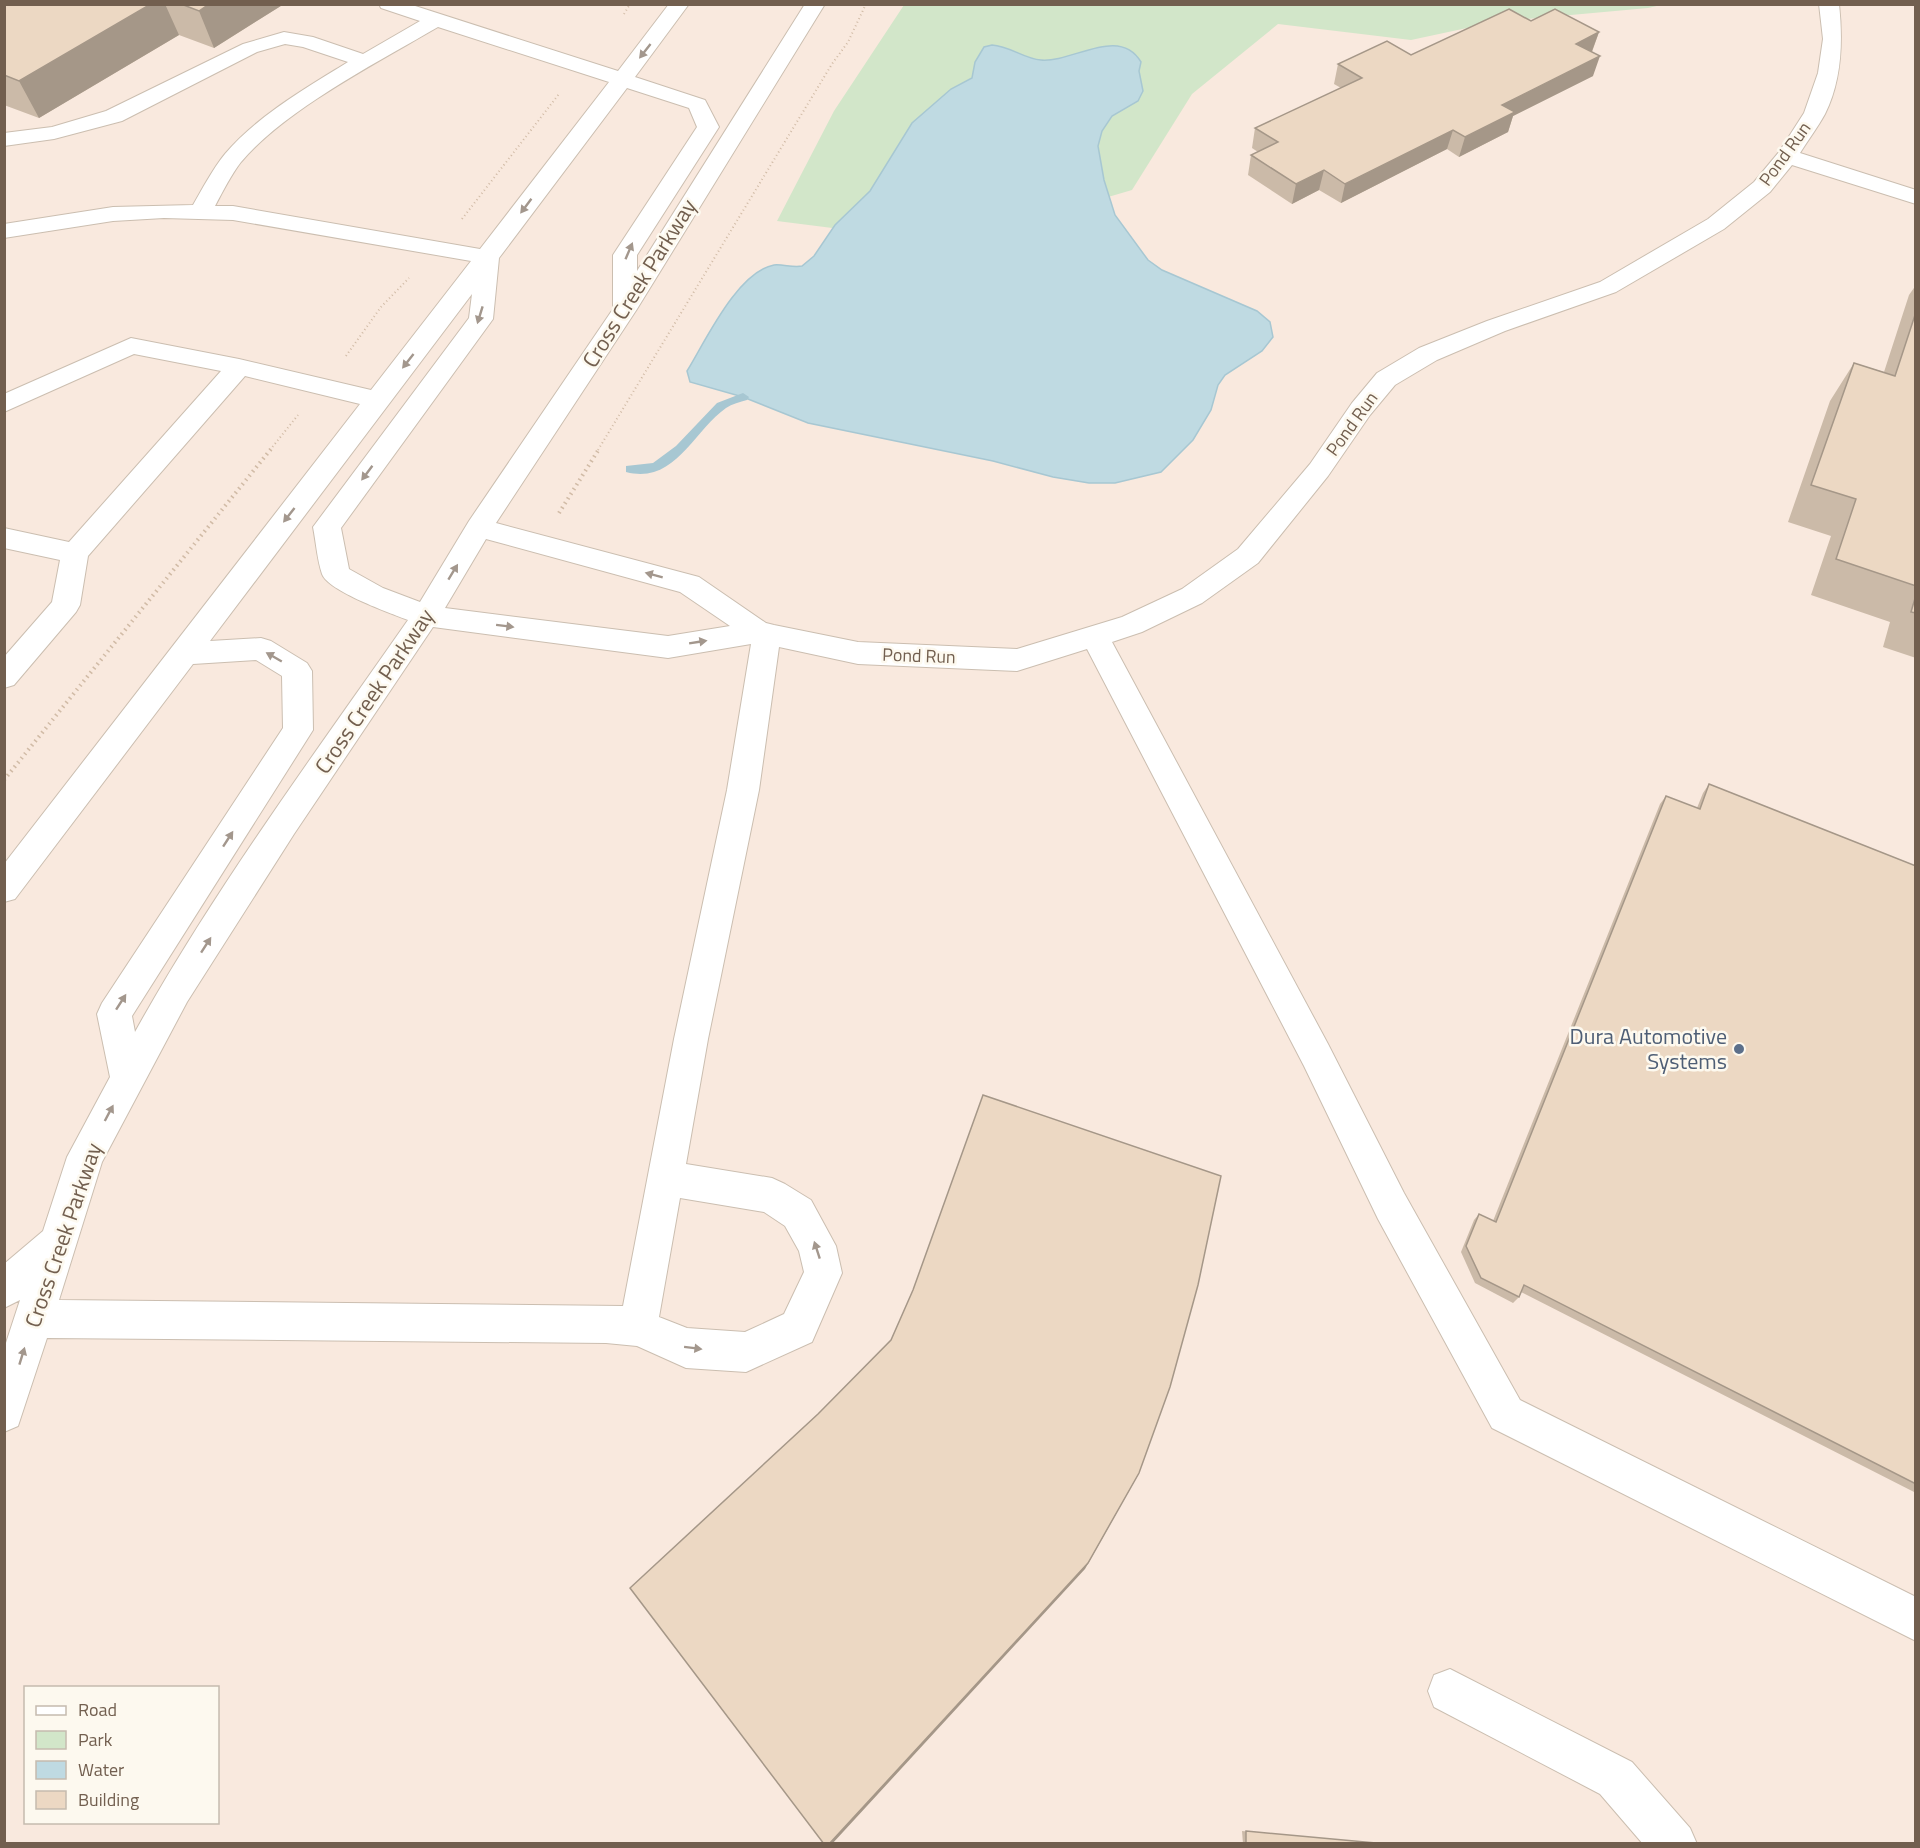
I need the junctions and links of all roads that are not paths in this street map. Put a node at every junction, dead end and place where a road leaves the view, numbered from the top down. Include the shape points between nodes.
1 (387, 4) edge
2 (680, 4) edge
3 (815, 4) edge
4 (1829, 4) edge
5 (435, 20) junction
6 (364, 61) junction
7 (622, 81) junction
8 (4, 140) edge
9 (1787, 156) junction
10 (1916, 197) edge
11 (200, 212) junction
12 (4, 231) edge
13 (487, 257) junction
14 (625, 309) junction
15 (239, 367) junction
16 (377, 400) junction
17 (4, 404) edge
18 (479, 528) junction
19 (4, 538) edge
20 (75, 553) junction
21 (426, 616) junction
22 (763, 632) junction
23 (1095, 636) junction
24 (187, 653) junction
25 (4, 677) edge
26 (4, 889) edge
27 (128, 1078) junction
28 (664, 1178) junction
29 (58, 1243) junction
30 (4, 1289) edge
31 (34, 1319) junction
32 (638, 1327) junction
33 (4, 1412) edge
34 (1916, 1620) edge
35 (1450, 1691) dead end
36 (1674, 1844) edge

1 - 5 street
2 -> 7 street
3 - 14 street, Cross Creek Parkway
4 - 9 street, Pond Run via 1833,39 1828,73 1815,113
5 - 6 street
5 - 7 street
6 - 8 street via 306,41 284,38 250,48 114,116 54,133
6 - 11 street via 288,112 239,152
7 -> 13 street
14 -> 7 street via 625,255 708,127 698,104
9 - 10 street
9 - 23 street, Pond Run via 1762,187 1716,224 1608,287 1428,354 1386,379 1319,470 1248,556 1192,596 1132,625
11 - 12 street via 113,214
11 - 13 street via 233,213
13 -> 16 street
13 -> 21 street, Pond Run via 481,318 327,527 336,574 373,595
14 - 18 street, Cross Creek Parkway
15 - 16 street
15 - 17 street via 131,346
15 - 20 street
16 -> 24 street
21 -> 18 street, Cross Creek Parkway
22 -> 18 street, Pond Run via 689,584
19 - 20 street
20 - 25 street via 66,605
21 -> 22 street, Pond Run via 668,647
27 -> 21 street, Cross Creek Parkway via 175,992 270,844
22 - 23 street, Pond Run via 858,653 1017,660
22 - 28 street via 743,790
23 - 34 street via 1316,1055 1391,1206 1506,1414
24 - 26 street
27 -> 24 street via 114,1014 298,730 297,671 261,649
29 -> 27 street, Cross Creek Parkway via 85,1157
28 - 32 street
32 -> 28 street via 686,1348 746,1352 798,1328 823,1273 817,1246 798,1214 772,1196
29 - 30 street
29 - 31 street, Cross Creek Parkway
31 - 32 street
33 -> 31 street, Cross Creek Parkway
35 - 36 street via 1616,1778

